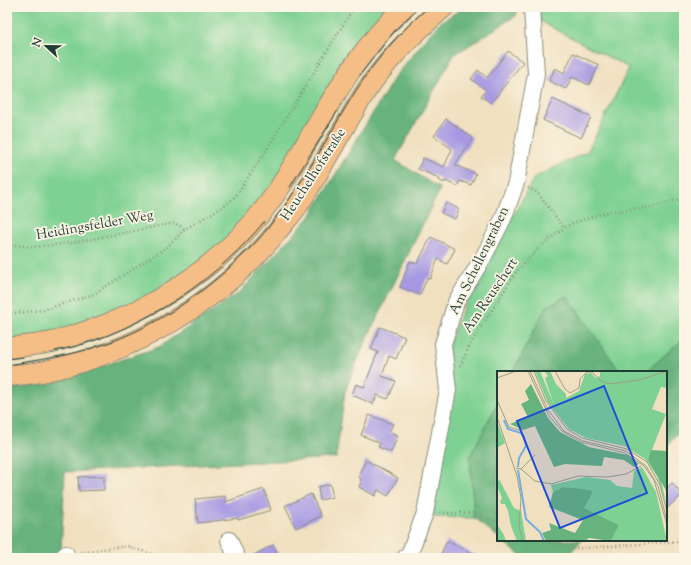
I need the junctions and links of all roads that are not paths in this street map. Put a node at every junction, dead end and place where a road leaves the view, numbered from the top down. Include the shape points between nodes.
1 (405, 7) edge
2 (444, 7) edge
3 (532, 7) edge
4 (7, 348) edge
5 (7, 376) edge
6 (229, 540) dead end
7 (237, 558) edge
8 (405, 558) edge

1 - 4 main road, Heuchelhofstraße via 358,61 277,191 241,237 207,266 154,303 103,327 52,342
2 - 5 main road, Heuchelhofstraße via 393,56 367,91 297,207 261,250 231,280 156,332 102,355 45,371
3 - 8 street, Am Schellengraben via 536,74 516,183 503,219 456,302 443,344 448,390 425,513 410,552
6 - 7 street

